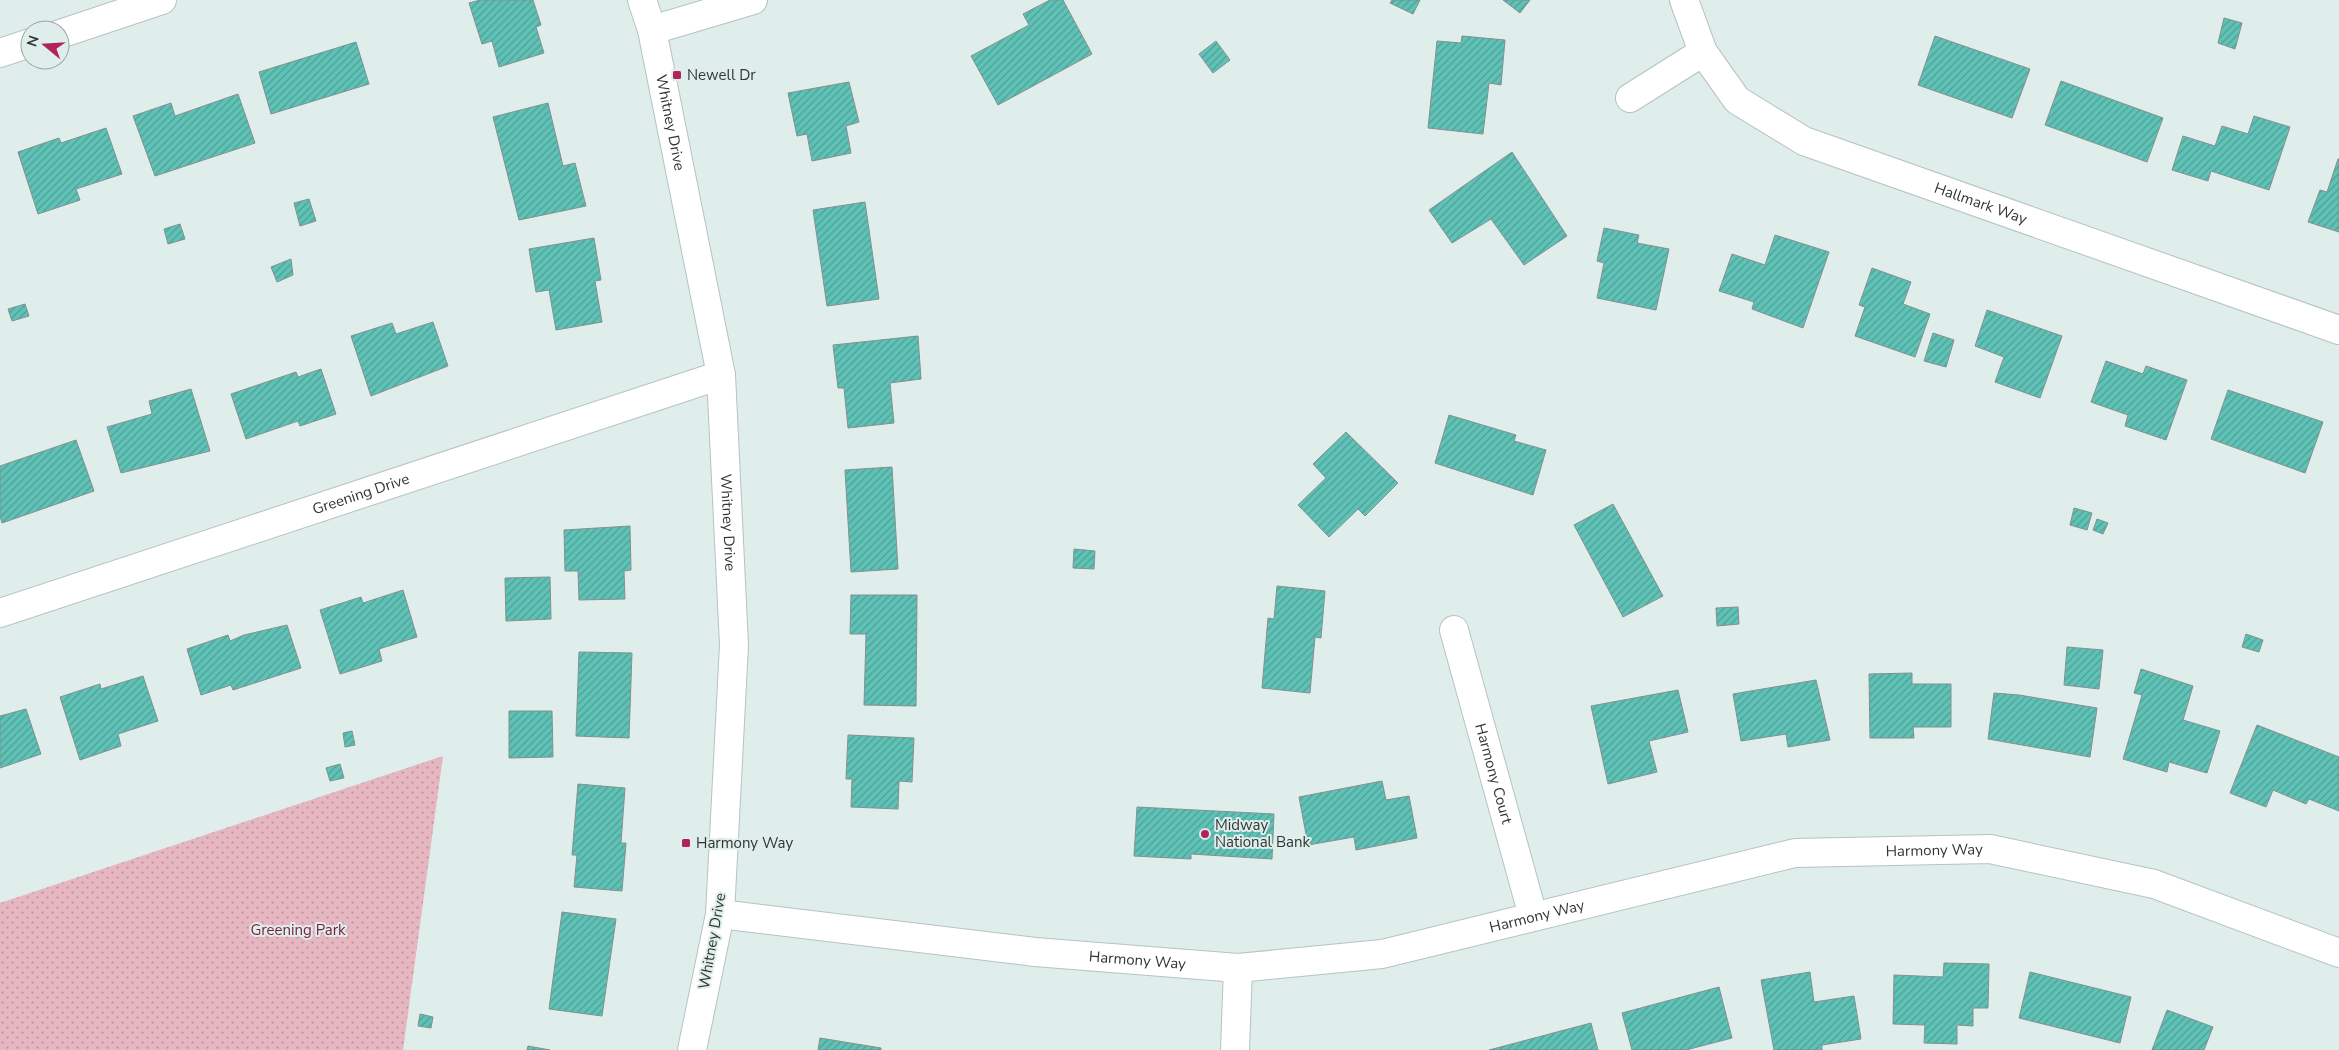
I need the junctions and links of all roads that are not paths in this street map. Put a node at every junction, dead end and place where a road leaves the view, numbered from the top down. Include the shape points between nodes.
1 (162, 0) edge
2 (642, 0) edge
3 (753, 0) edge
4 (1684, 0) edge
5 (652, 30) junction
6 (70, 31) edge
7 (20, 46) edge
8 (1702, 52) junction
9 (0, 53) edge
10 (1630, 98) dead end
11 (2339, 330) edge
12 (721, 375) junction
13 (0, 613) edge
14 (1454, 630) dead end
15 (720, 914) junction
16 (1533, 916) junction
17 (2339, 954) edge
18 (1238, 968) junction
19 (692, 1050) edge
20 (1235, 1050) edge

1 - 6 street
2 - 5 street, Whitney Drive
3 - 5 street
4 - 8 street, Hallmark Way
5 - 12 street, Whitney Drive
7 - 9 street
8 - 10 street
8 - 11 street, Hallmark Way via 1737,100 1804,141
12 - 13 street, Greening Drive
12 - 15 street, Whitney Drive via 734,645
14 - 16 street, Harmony Court
15 - 18 street, Harmony Way via 1035,952
15 - 19 street, Whitney Drive
16 - 17 street, Harmony Way via 1795,853 1990,849 2154,884
16 - 18 street, Harmony Way via 1382,954
18 - 20 street

